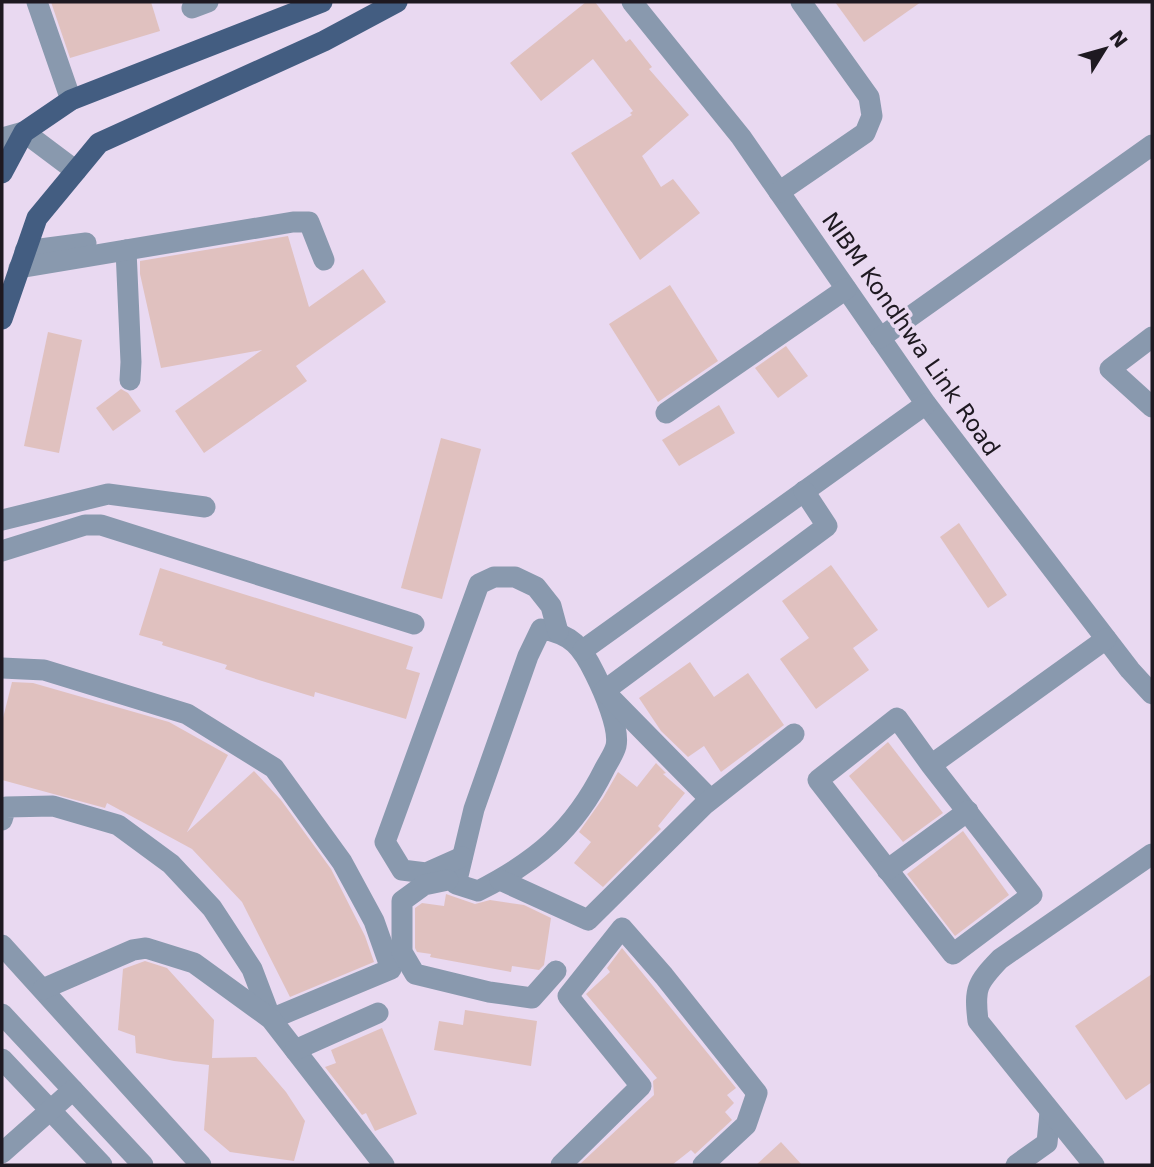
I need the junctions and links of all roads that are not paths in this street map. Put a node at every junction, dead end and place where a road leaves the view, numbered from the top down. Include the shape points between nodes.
1 (37, 2) edge
2 (322, 2) edge
3 (397, 2) edge
4 (632, 2) edge
5 (801, 2) edge
6 (71, 100) junction
7 (24, 132) junction
8 (2, 138) edge
9 (1152, 145) edge
10 (76, 171) junction
11 (2, 173) edge
12 (779, 192) junction
13 (189, 227) dead end
14 (126, 250) junction
15 (22, 260) junction
16 (324, 260) dead end
17 (846, 289) junction
18 (2, 319) edge
19 (1152, 337) edge
20 (880, 338) junction
21 (130, 380) dead end
22 (926, 404) junction
23 (1152, 407) edge
24 (666, 413) dead end
25 (804, 491) junction
26 (205, 507) dead end
27 (2, 520) edge
28 (2, 551) edge
29 (414, 624) dead end
30 (558, 632) junction
31 (1106, 639) junction
32 (583, 650) junction
33 (2, 667) edge
34 (604, 691) junction
35 (1152, 694) edge
36 (794, 734) dead end
37 (931, 765) junction
38 (710, 799) junction
39 (968, 811) junction
40 (2, 820) edge
41 (1152, 854) edge
42 (459, 868) junction
43 (887, 870) junction
44 (500, 880) junction
45 (2, 945) edge
46 (556, 971) dead end
47 (43, 989) junction
48 (378, 1013) dead end
49 (2, 1014) edge
50 (271, 1019) junction
51 (295, 1050) junction
52 (2, 1059) edge
53 (73, 1090) junction
54 (50, 1110) junction
55 (1050, 1112) junction
56 (2, 1153) edge
57 (102, 1165) edge
58 (143, 1165) edge
59 (201, 1165) edge
60 (384, 1165) edge
61 (561, 1165) edge
62 (703, 1165) edge
63 (1016, 1165) edge
64 (1094, 1165) edge

1 - 6 street
2 - 6 main road
3 - 10 main road via 324,41 99,143
4 - 12 street, NIBM Kondhwa Link Road via 741,137
5 - 12 street via 869,97 872,116 866,133
6 - 7 main road
7 - 8 street
7 - 10 street
7 - 11 main road
9 - 20 street
10 - 15 main road via 37,218
12 - 17 street, NIBM Kondhwa Link Road
13 - 15 street
14 - 15 street
14 - 16 street via 309,222
14 - 21 street
15 - 18 main road
17 - 20 street, NIBM Kondhwa Link Road
17 - 24 street
19 - 23 street via 1110,369
20 - 22 street, NIBM Kondhwa Link Road
22 - 25 street
22 - 31 street, NIBM Kondhwa Link Road
25 - 32 street
25 - 34 street via 827,526
26 - 27 street via 108,494
28 - 29 street via 85,525 101,525
30 - 32 street
30 - 42 street via 541,629 528,656 474,809
30 - 42 street via 551,606 536,587 514,578 494,577 479,584 385,842 402,870 426,873
31 - 35 street, NIBM Kondhwa Link Road
31 - 37 street
32 - 34 street
33 - 50 street via 44,670 187,714 274,768 342,862 374,921 391,969
34 - 38 street
34 - 44 street via 617,744 595,788 565,831
36 - 38 street
37 - 39 street
37 - 43 street via 897,718 818,780
38 - 44 street via 588,920
39 - 43 street
39 - 43 street via 1032,895 953,954
40 - 50 street via 6,807 53,806 118,825 171,864 212,908 252,969
41 - 55 street via 1000,959 982,978 975,997 978,1021
42 - 44 street via 456,884 478,891
42 - 46 street via 402,901 402,952 415,974 532,998
45 - 47 street
47 - 50 street via 146,948 194,963
47 - 59 street
48 - 51 street
49 - 53 street
50 - 51 street
51 - 60 street
52 - 54 street
53 - 54 street
53 - 58 street
54 - 56 street
54 - 57 street
55 - 63 street via 1047,1143
55 - 64 street
61 - 62 street via 641,1086 568,996 622,928 757,1093 746,1125

